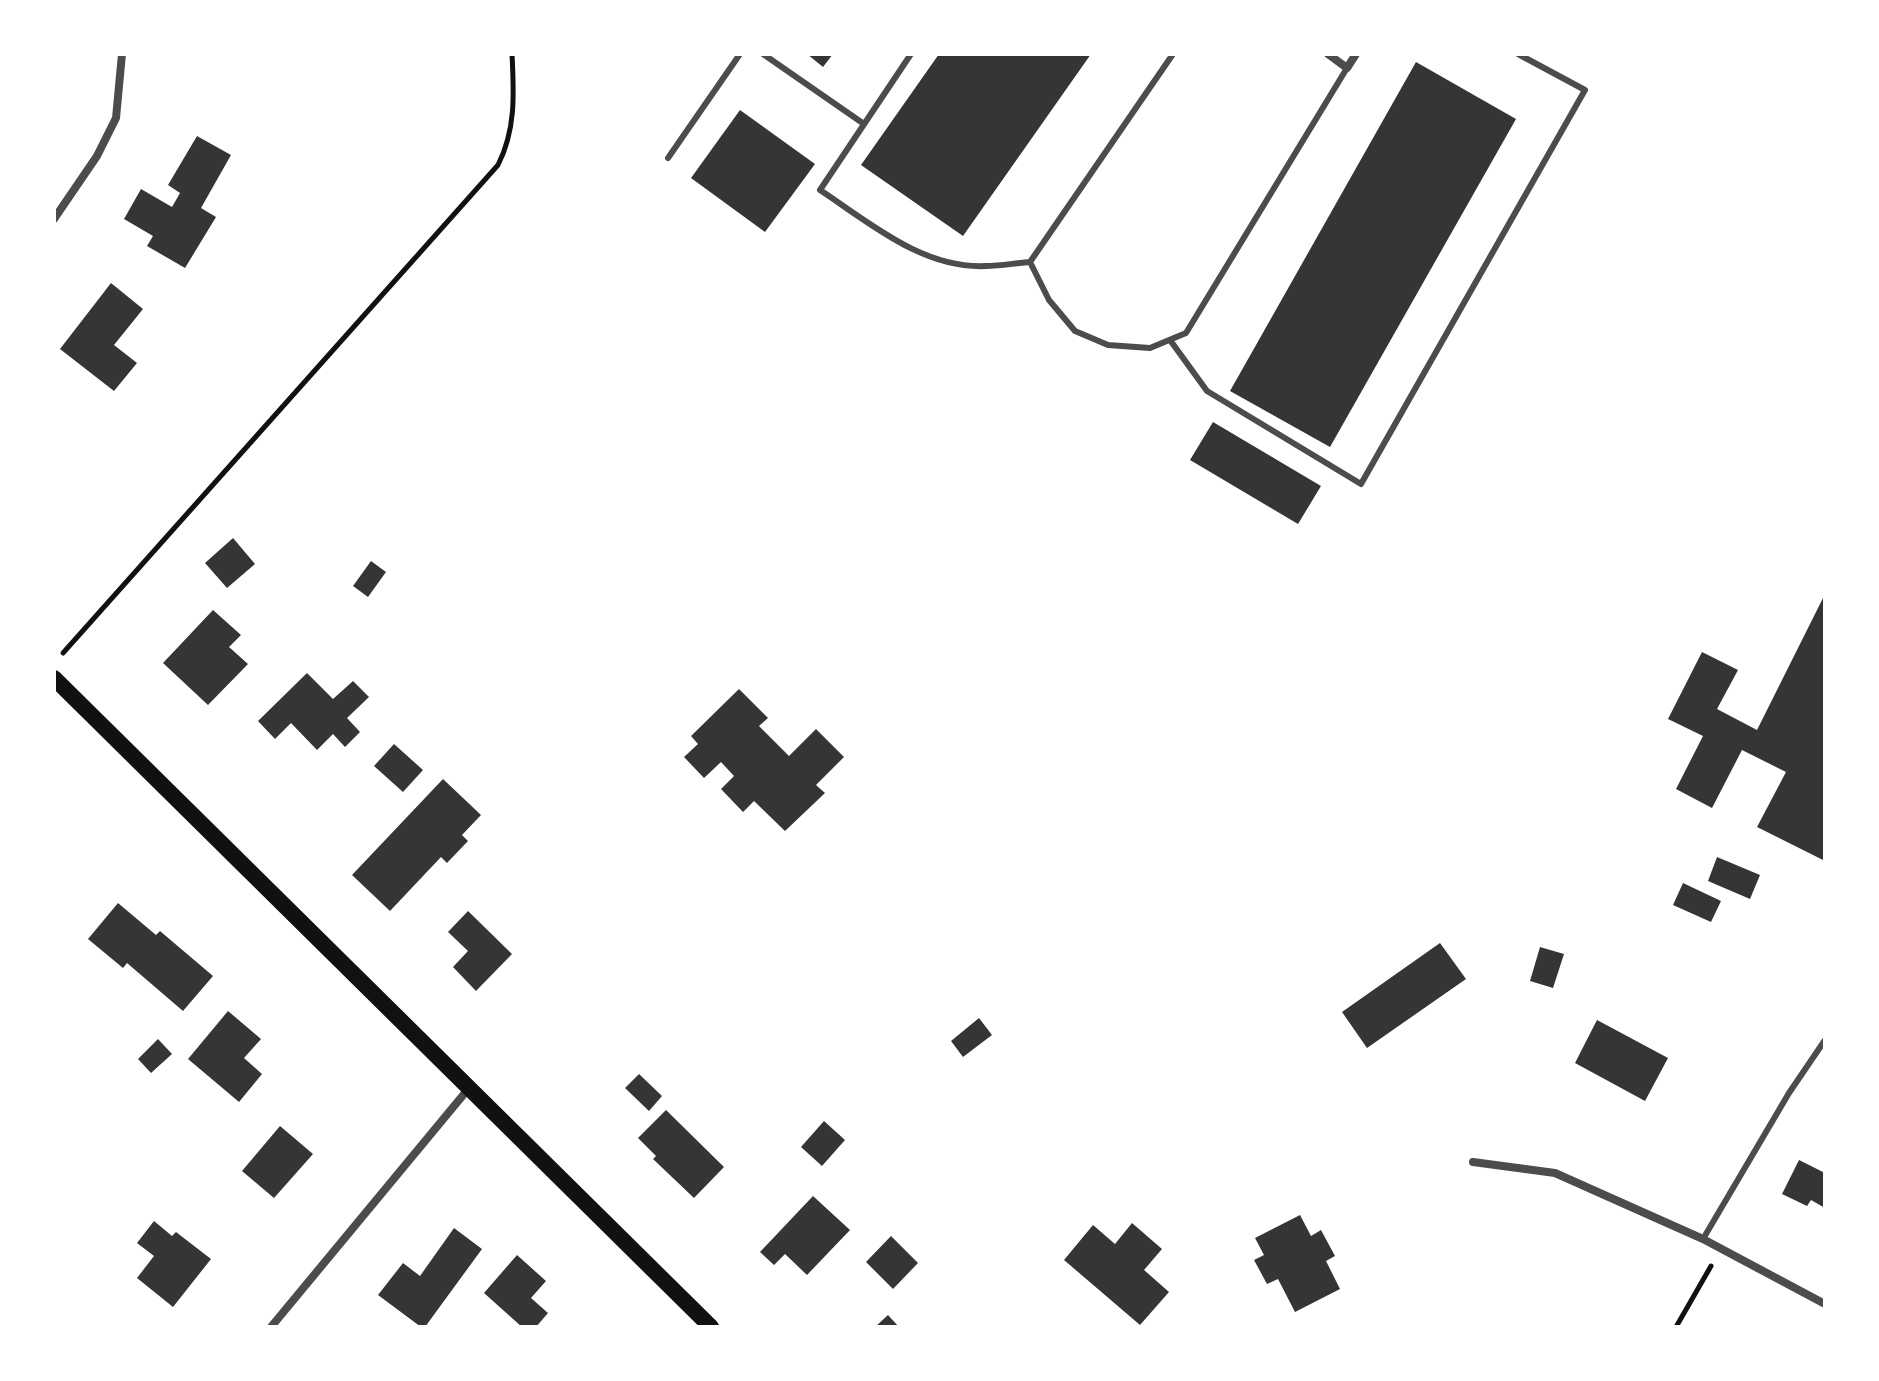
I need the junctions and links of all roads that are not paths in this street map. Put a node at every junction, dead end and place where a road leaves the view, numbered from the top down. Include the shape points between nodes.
1 (122, 54) edge
2 (740, 54) edge
3 (763, 54) edge
4 (911, 54) edge
5 (1173, 54) edge
6 (1328, 54) edge
7 (1356, 54) edge
8 (1518, 54) edge
9 (1347, 68) junction
10 (864, 124) junction
11 (668, 158) dead end
12 (54, 219) edge
13 (1030, 262) junction
14 (1170, 340) junction
15 (54, 678) edge
16 (1825, 1040) edge
17 (469, 1088) junction
18 (1473, 1162) dead end
19 (1703, 1239) junction
20 (1825, 1304) edge
21 (271, 1327) edge
22 (711, 1327) edge

1 - 12 street via 116,118
2 - 11 lane
3 - 10 lane
4 - 10 lane
5 - 13 lane
6 - 9 street
7 - 9 street
8 - 14 lane via 1585,90 1361,484 1207,391
9 - 14 lane via 1186,333
10 - 13 lane via 820,190 906,247 984,267
13 - 14 lane via 1049,300 1075,331 1108,345 1150,348
15 - 17 main road
16 - 19 lane
17 - 21 street
17 - 22 main road
18 - 19 street via 1555,1173
19 - 20 street

